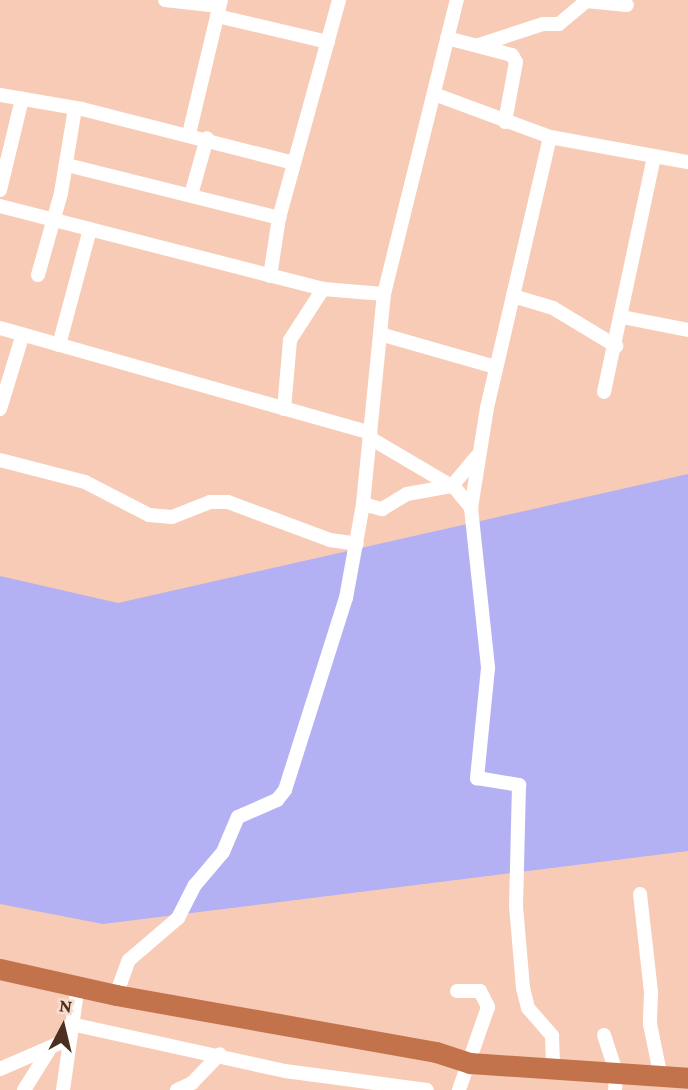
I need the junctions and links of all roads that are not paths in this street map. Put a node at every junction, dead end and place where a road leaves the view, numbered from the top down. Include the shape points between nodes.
1 (165, 0) edge
2 (339, 0) edge
3 (457, 0) edge
4 (621, 0) edge
5 (219, 7) edge
6 (447, 38) junction
7 (328, 42) junction
8 (480, 45) junction
9 (434, 94) junction
10 (0, 95) edge
11 (22, 99) junction
12 (75, 107) junction
13 (505, 122) junction
14 (189, 134) junction
15 (550, 137) junction
16 (207, 138) junction
17 (653, 158) junction
18 (688, 162) edge
19 (294, 163) junction
20 (67, 166) junction
21 (0, 190) edge
22 (191, 195) junction
23 (0, 206) edge
24 (279, 218) junction
25 (51, 219) junction
26 (90, 229) junction
27 (38, 275) dead end
28 (270, 276) junction
29 (323, 289) junction
30 (384, 294) junction
31 (513, 296) junction
32 (622, 317) junction
33 (0, 328) edge
34 (688, 330) edge
35 (23, 334) junction
36 (380, 334) junction
37 (59, 345) junction
38 (616, 346) junction
39 (496, 367) junction
40 (604, 392) dead end
41 (0, 409) edge
42 (284, 409) junction
43 (370, 435) junction
44 (481, 450) junction
45 (0, 460) edge
46 (452, 486) junction
47 (363, 504) junction
48 (471, 508) junction
49 (357, 544) junction
50 (640, 894) dead end
51 (0, 969) edge
52 (78, 985) junction
53 (457, 991) dead end
54 (116, 995) junction
55 (70, 1032) junction
56 (604, 1035) dead end
57 (52, 1047) junction
58 (220, 1055) junction
59 (470, 1063) junction
60 (0, 1069) edge
61 (554, 1070) junction
62 (661, 1078) junction
63 (688, 1078) edge
64 (615, 1081) edge
65 (24, 1090) edge
66 (63, 1090) edge
67 (177, 1090) edge
68 (427, 1090) edge
69 (460, 1090) edge

1 - 5 street
2 - 7 street
3 - 6 street
4 - 8 street via 627,5 586,1 562,22
5 - 7 street
5 - 14 street
6 - 8 street
6 - 9 street
7 - 19 street
8 - 13 street via 506,51 516,62
9 - 13 street
9 - 30 street
10 - 11 street
11 - 12 street
11 - 21 street
12 - 14 street
12 - 20 street
13 - 15 street
14 - 16 street
15 - 17 street
15 - 31 street
16 - 19 street
16 - 22 street
17 - 18 street
17 - 32 street
19 - 24 street
20 - 22 street
20 - 25 street
22 - 24 street
23 - 25 street
24 - 28 street
25 - 26 street
25 - 27 street
26 - 28 street
26 - 37 street
28 - 29 street
29 - 30 street
29 - 42 street via 290,340
30 - 36 street
31 - 38 street via 553,308
31 - 39 street
32 - 34 street
32 - 38 street
33 - 35 street
35 - 37 street
35 - 41 street
36 - 39 street
36 - 43 street
37 - 42 street
38 - 40 street
39 - 44 street
42 - 43 street
43 - 46 street
43 - 47 street
44 - 46 street
44 - 48 street
45 - 49 street via 85,482 149,515 172,517 210,502 228,502 330,540
46 - 47 street via 407,494 382,509
46 - 48 street
47 - 49 street
48 - 61 street via 488,668 477,778 520,785 516,906 523,988 528,1008 552,1036
49 - 54 street via 338,631 285,790 277,800 238,817 223,852 195,885 178,918 129,960
50 - 62 street via 650,1024
51 - 52 highway
52 - 54 highway
52 - 55 street
53 - 59 street via 476,989 487,998
54 - 59 highway via 436,1052
55 - 57 street
55 - 58 street
55 - 66 street
56 - 64 street
57 - 60 street
57 - 65 street
58 - 67 street via 192,1083
58 - 68 street via 285,1071
59 - 61 highway
59 - 69 street
61 - 64 highway
62 - 63 highway
62 - 64 highway

